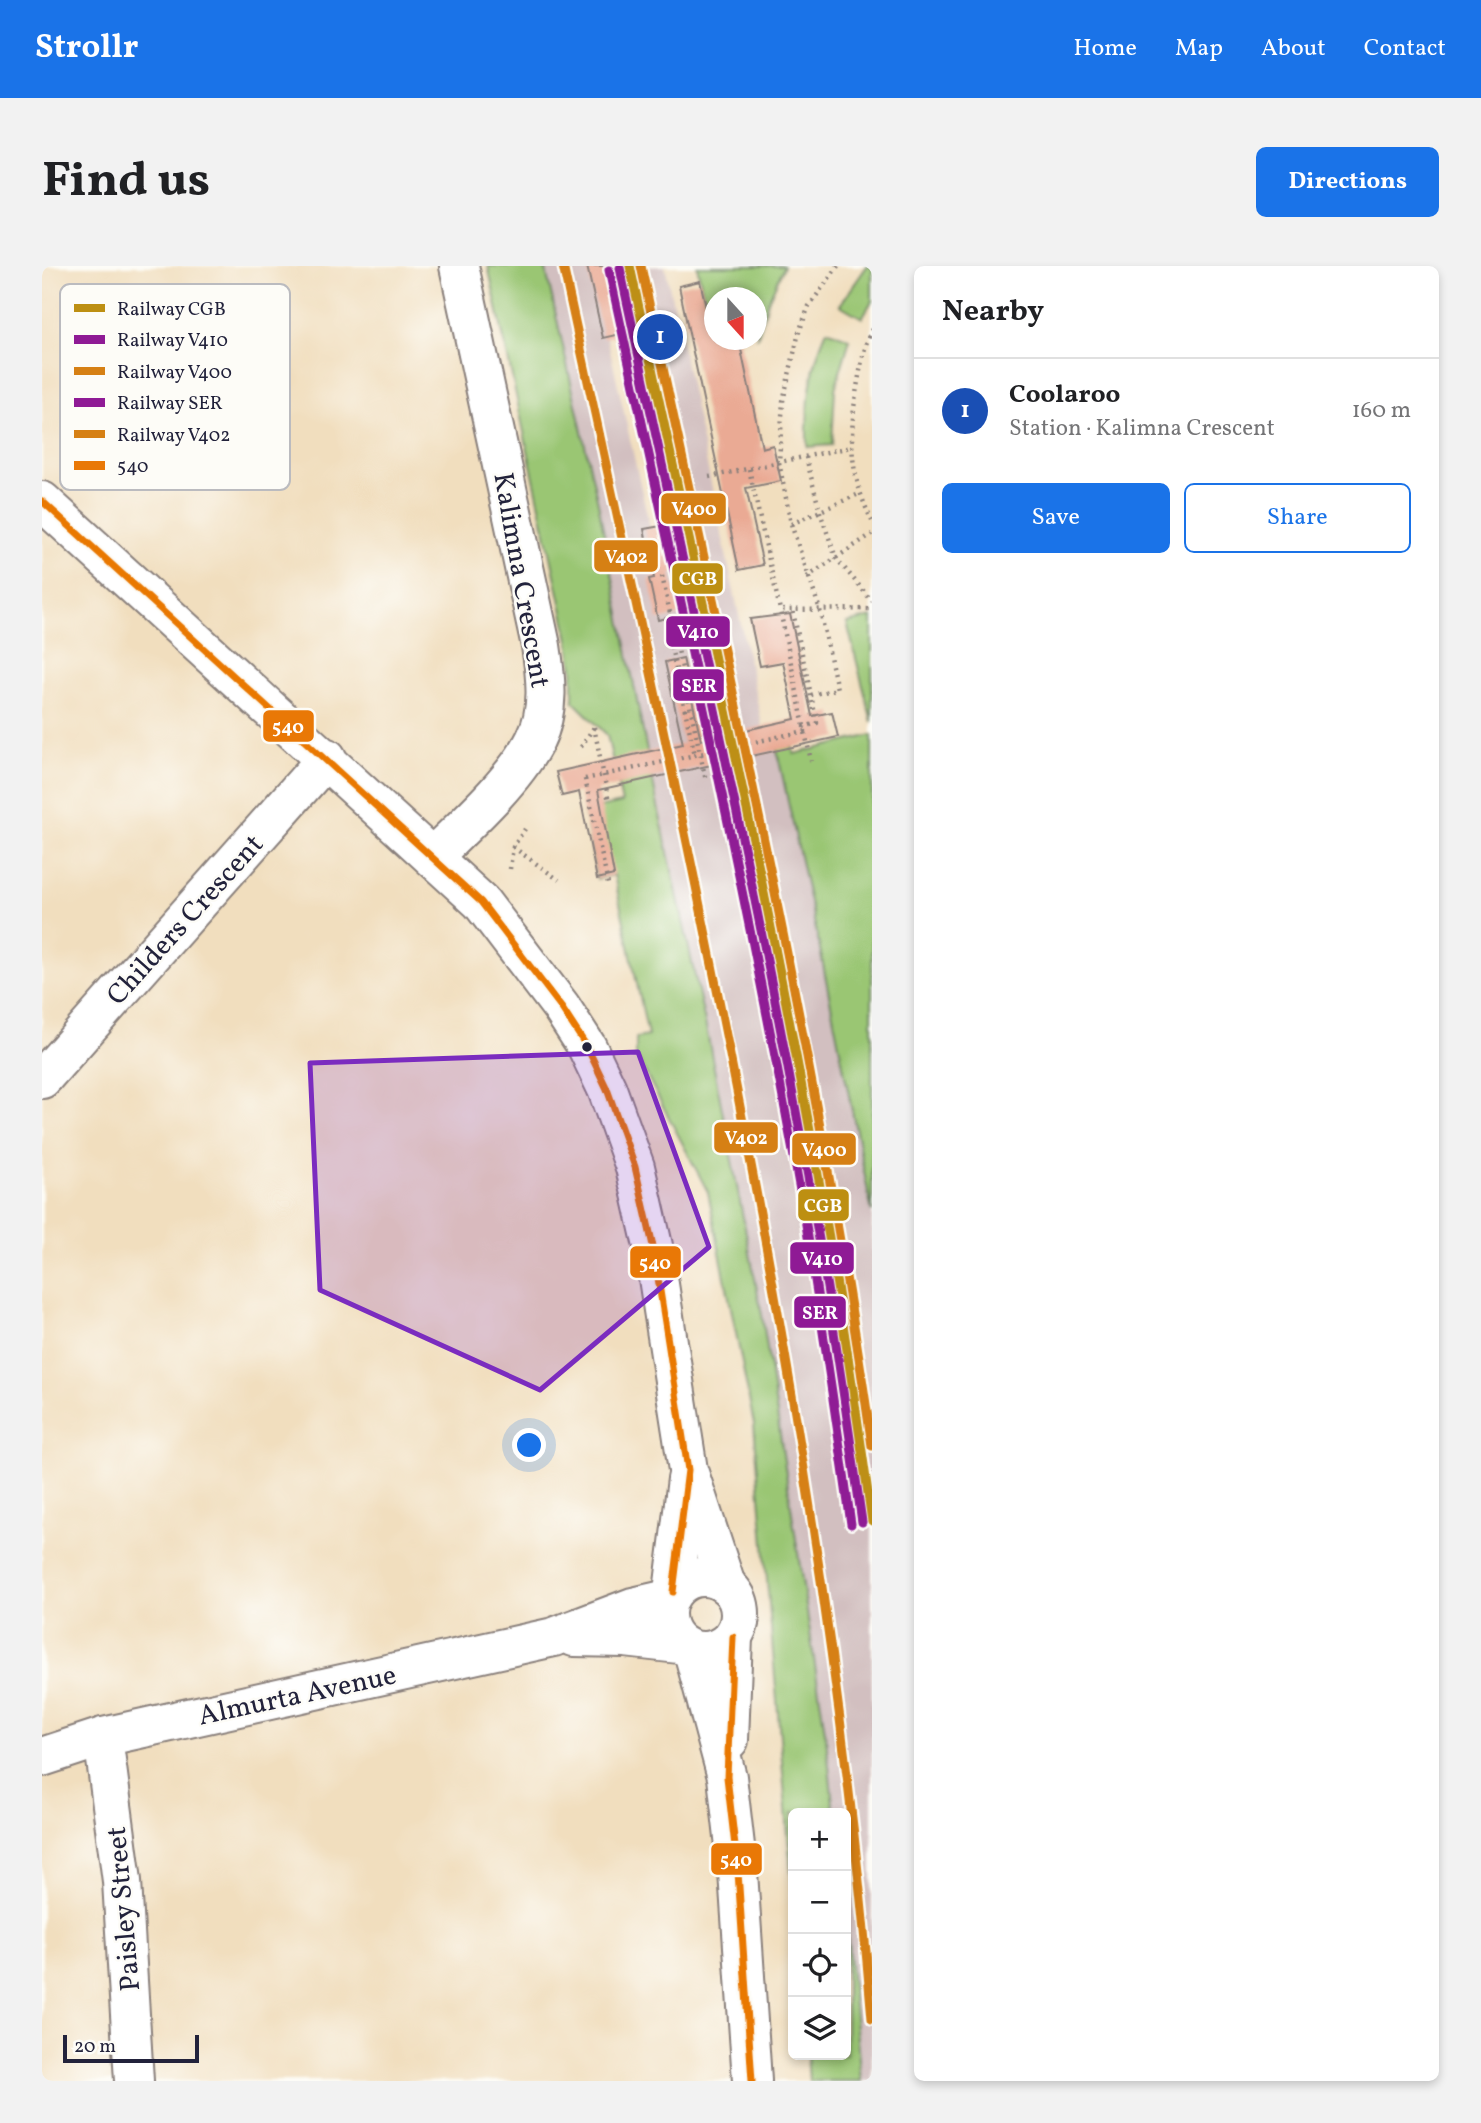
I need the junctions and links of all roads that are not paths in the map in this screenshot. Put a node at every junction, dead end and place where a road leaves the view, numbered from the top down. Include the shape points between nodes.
1 (459, 266) edge
2 (42, 501) edge
3 (327, 758) junction
4 (432, 857) junction
5 (42, 1079) edge
6 (688, 1470) junction
7 (726, 1585) junction
8 (671, 1595) junction
9 (554, 1637) junction
10 (733, 1637) junction
11 (686, 1647) junction
12 (103, 1737) junction
13 (42, 1757) edge
14 (727, 1777) junction
15 (134, 2081) edge
16 (752, 2081) edge

1 - 4 street, Kalimna Crescent via 541,646 546,688 536,739 521,764
2 - 3 street
3 - 4 street
3 - 5 street, Childers Crescent
4 - 6 street via 481,902 529,964 587,1048 607,1089 635,1167 653,1247
6 - 7 street
6 - 8 street
7 - 8 street via 715,1579 692,1578
7 - 10 street via 734,1593 740,1615
8 - 9 street, Almurta Avenue
8 - 11 street via 666,1623 671,1635
9 - 11 street, Almurta Avenue via 625,1638
9 - 12 street, Almurta Avenue
10 - 11 street via 714,1650
10 - 14 street
11 - 14 street
12 - 13 street, Almurta Avenue
12 - 15 street, Paisley Street via 122,1881
14 - 16 street

